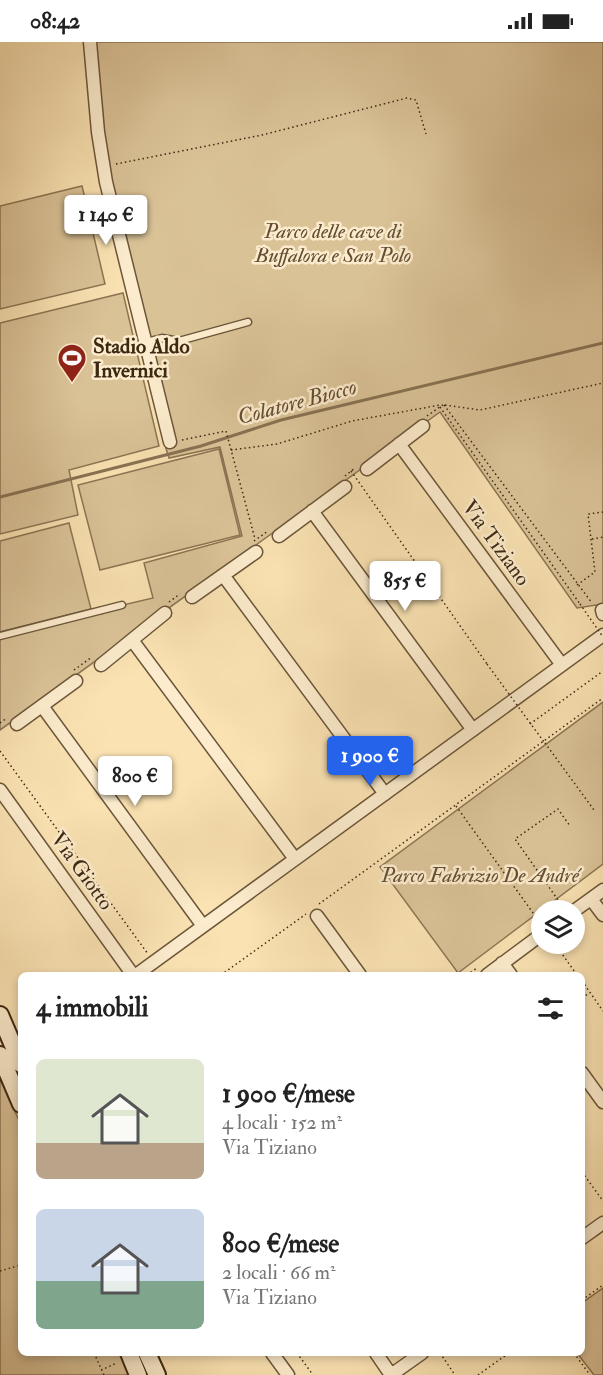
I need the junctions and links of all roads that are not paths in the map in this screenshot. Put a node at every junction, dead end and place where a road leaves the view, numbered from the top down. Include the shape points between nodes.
1 (90, 42) edge
2 (248, 322) dead end
3 (146, 342) junction
4 (423, 426) dead end
5 (170, 442) road end
6 (399, 444) junction
7 (367, 469) dead end
8 (345, 487) dead end
9 (312, 511) junction
10 (279, 536) dead end
11 (256, 546) road end
12 (223, 575) junction
13 (192, 597) dead end
14 (122, 605) dead end
15 (165, 614) dead end
16 (0, 636) edge
17 (603, 636) edge
18 (132, 640) junction
19 (101, 665) dead end
20 (562, 665) junction
21 (76, 681) dead end
22 (42, 706) junction
23 (17, 724) dead end
24 (473, 730) junction
25 (0, 790) edge
26 (385, 794) junction
27 (295, 859) junction
28 (603, 890) edge
29 (591, 899) junction
30 (585, 902) edge
31 (312, 912) road end
32 (603, 915) edge
33 (203, 926) junction
34 (531, 942) edge
35 (502, 963) junction
36 (132, 972) edge
37 (139, 972) edge
38 (358, 972) edge
39 (491, 972) edge
40 (509, 972) edge
41 (0, 1015) edge
42 (0, 1054) edge
43 (18, 1057) edge
44 (585, 1077) edge
45 (18, 1097) edge
46 (603, 1102) edge
47 (603, 1223) edge
48 (585, 1236) edge
49 (129, 1356) edge
50 (148, 1356) edge
51 (274, 1356) edge
52 (378, 1356) edge
53 (418, 1356) edge
54 (138, 1375) edge
55 (157, 1375) edge
56 (288, 1375) edge
57 (391, 1375) edge

1 - 3 street via 104,166
2 - 3 lane via 179,341 162,338
3 - 5 street
4 - 6 street
6 - 7 street
6 - 20 street, Via Tiziano
8 - 9 street
9 - 10 street
9 - 24 street
11 - 12 street
12 - 13 street
12 - 26 street
14 - 16 lane
15 - 18 street
17 - 20 street
18 - 19 street
18 - 27 street
20 - 24 street
21 - 22 street
22 - 23 street
22 - 33 street
24 - 26 street
25 - 36 street, Via Giotto
26 - 27 street
27 - 33 street
28 - 29 street
29 - 30 street
29 - 32 street
31 - 38 street
33 - 37 street
34 - 35 street
35 - 39 street
35 - 40 street
41 - 43 street
42 - 45 street
44 - 46 street
47 - 48 street
49 - 54 street
50 - 55 street
51 - 56 street
52 - 57 street
53 - 57 street

